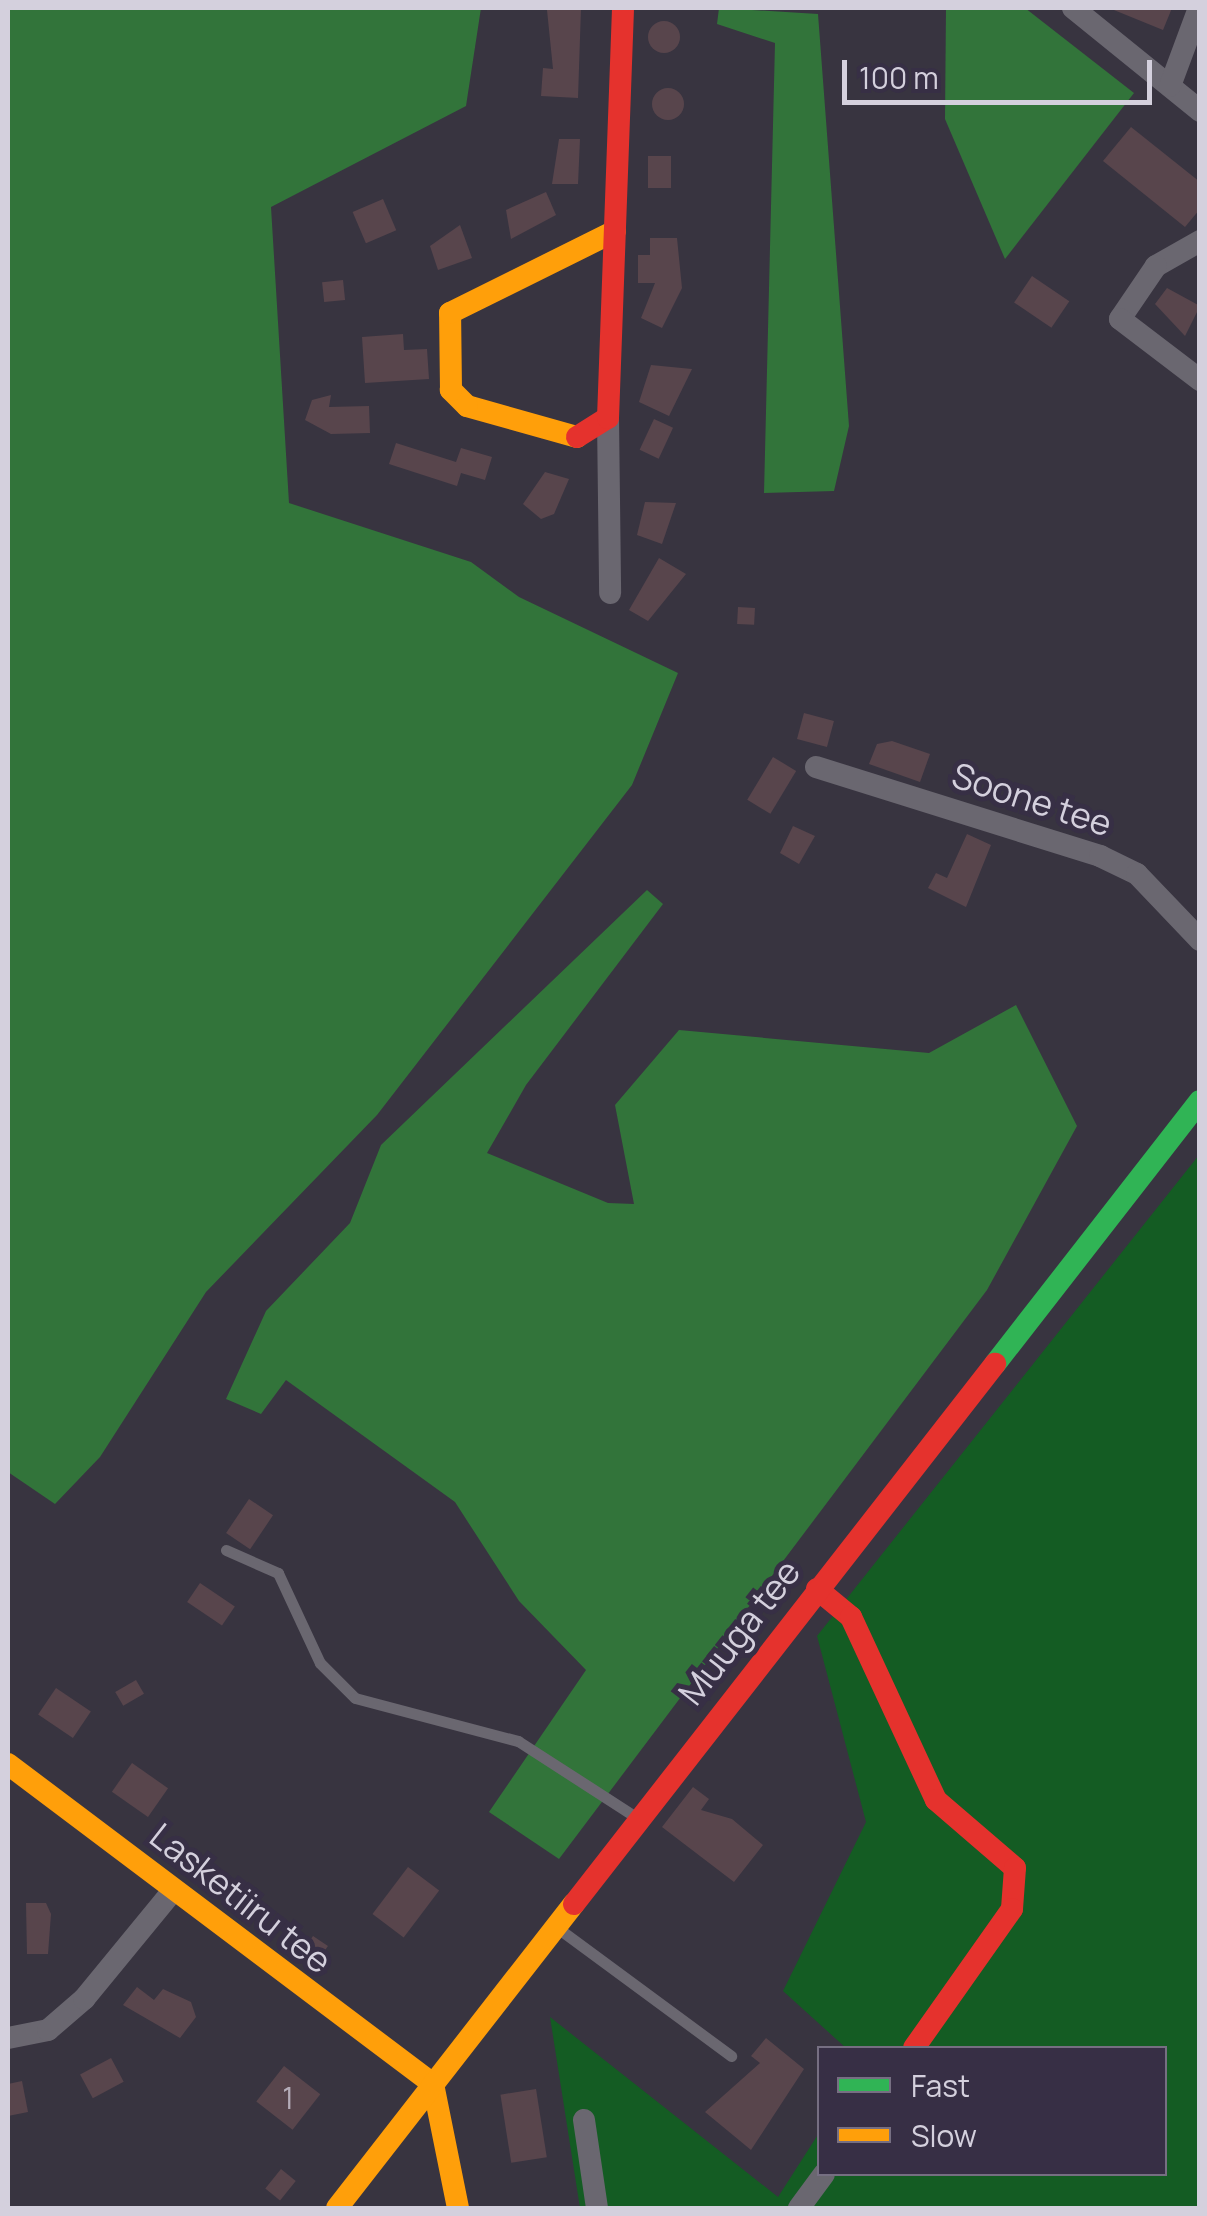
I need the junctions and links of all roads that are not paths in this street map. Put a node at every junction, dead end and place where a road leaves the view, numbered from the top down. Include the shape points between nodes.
1 (623, 8) edge
2 (1073, 8) edge
3 (1199, 8) edge
4 (1170, 86) junction
5 (1200, 110) edge
6 (615, 230) junction
7 (1200, 242) edge
8 (1200, 380) edge
9 (608, 418) junction
10 (610, 593) dead end
11 (816, 767) dead end
12 (1200, 940) edge
13 (1200, 1101) edge
14 (226, 1550) dead end
15 (817, 1589) junction
16 (8, 1764) edge
17 (640, 1818) junction
18 (172, 1892) junction
19 (556, 1926) junction
20 (8, 2038) edge
21 (915, 2046) edge
22 (730, 2056) dead end
23 (433, 2084) junction
24 (584, 2120) dead end
25 (823, 2176) edge
26 (338, 2208) edge
27 (458, 2208) edge
28 (597, 2208) edge
29 (799, 2208) edge

1 - 6 street
2 - 4 street
3 - 4 street
4 - 5 street
6 - 9 street
6 - 9 street via 450,313 444,349 451,390 467,406 568,438 588,436
7 - 8 street via 1156,266 1120,319
9 - 10 street
11 - 12 street, Soone tee via 1100,856 1137,874
13 - 15 street, Muuga tee
14 - 17 lane via 278,1573 320,1662 356,1698 518,1741
15 - 17 street, Muuga tee
15 - 21 street via 851,1617 936,1800 1015,1868 1012,1909
16 - 18 street, Lasketiiru tee
17 - 19 street, Muuga tee
18 - 20 street via 84,1999 48,2030
18 - 23 street, Lasketiiru tee
19 - 22 lane
19 - 23 street, Muuga tee
23 - 26 street, Muuga tee
23 - 27 street
24 - 28 street
25 - 29 street

